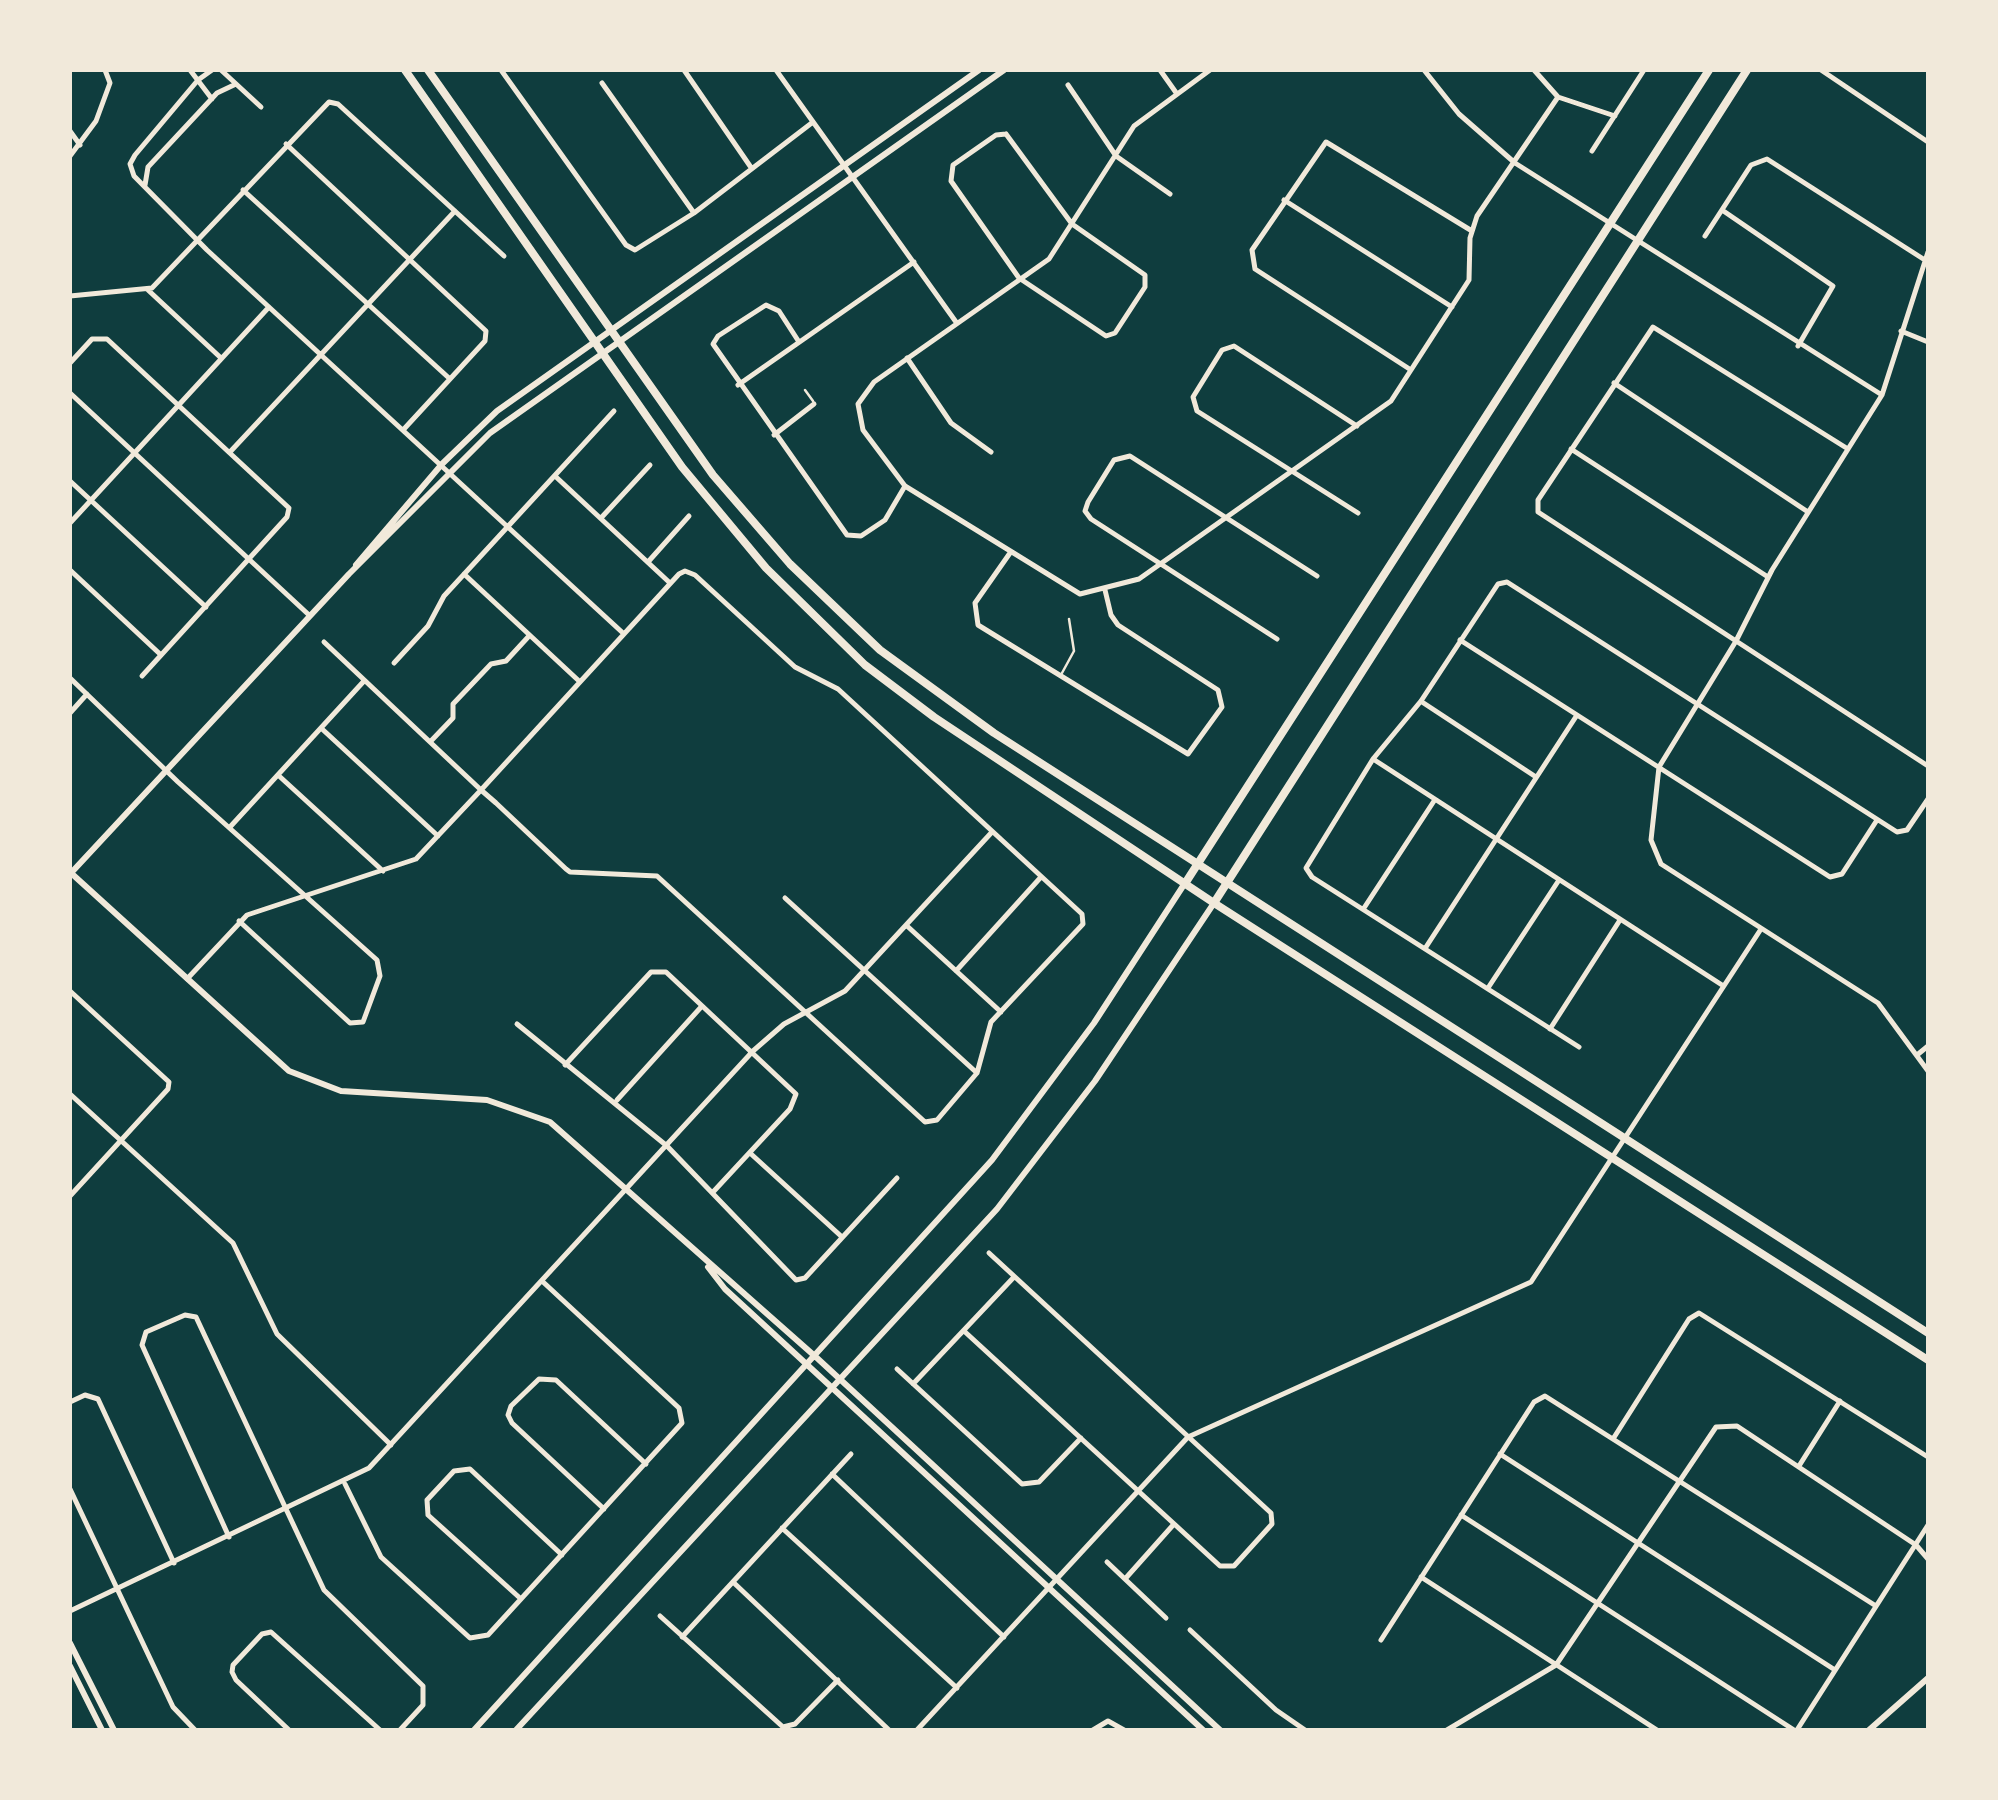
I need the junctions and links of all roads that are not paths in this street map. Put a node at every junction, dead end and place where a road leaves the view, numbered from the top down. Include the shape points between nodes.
1 (105, 70) edge
2 (190, 70) edge
3 (212, 70) edge
4 (221, 70) edge
5 (405, 70) edge
6 (428, 70) edge
7 (500, 70) edge
8 (684, 70) edge
9 (776, 70) edge
10 (979, 70) edge
11 (1004, 70) edge
12 (1160, 70) edge
13 (1210, 70) edge
14 (1424, 70) edge
15 (1534, 70) edge
16 (1644, 70) edge
17 (1710, 70) edge
18 (1746, 70) edge
19 (1821, 70) edge
20 (198, 80) junction
21 (602, 83) dead end
22 (236, 84) junction
23 (1068, 85) dead end
24 (1177, 94) junction
25 (1558, 97) junction
26 (212, 98) junction
27 (261, 106) dead end
28 (1615, 116) junction
29 (813, 122) junction
30 (70, 131) edge
31 (1928, 142) edge
32 (286, 144) junction
33 (80, 146) junction
34 (1592, 151) dead end
35 (70, 156) edge
36 (1116, 156) junction
37 (1514, 163) junction
38 (844, 165) junction
39 (750, 167) junction
40 (852, 177) junction
41 (146, 189) junction
42 (243, 190) junction
43 (1170, 194) dead end
44 (1284, 200) junction
45 (1722, 210) junction
46 (455, 211) junction
47 (694, 213) junction
48 (1072, 224) junction
49 (1609, 225) junction
50 (1472, 231) junction
51 (1705, 236) dead end
52 (198, 238) junction
53 (1636, 243) junction
54 (504, 256) dead end
55 (410, 258) junction
56 (1927, 258) edge
57 (914, 262) junction
58 (1019, 278) junction
59 (148, 290) junction
60 (70, 296) edge
61 (368, 304) junction
62 (269, 307) junction
63 (1452, 307) junction
64 (956, 322) junction
65 (610, 330) junction
66 (1902, 331) junction
67 (593, 341) junction
68 (618, 341) junction
69 (799, 342) junction
70 (1928, 342) edge
71 (1798, 346) junction
72 (601, 352) junction
73 (324, 354) junction
74 (222, 358) junction
75 (907, 358) junction
76 (70, 363) edge
77 (1412, 370) junction
78 (450, 379) junction
79 (738, 384) junction
80 (1614, 384) junction
81 (805, 390) dead end
82 (70, 393) edge
83 (1882, 395) junction
84 (814, 404) joint
85 (179, 405) junction
86 (614, 412) dead end
87 (1357, 426) junction
88 (404, 428) junction
89 (774, 435) junction
90 (1571, 449) junction
91 (1849, 450) junction
92 (230, 452) junction
93 (992, 452) dead end
94 (134, 453) junction
95 (442, 464) junction
96 (650, 465) dead end
97 (1293, 471) junction
98 (450, 474) junction
99 (554, 476) junction
100 (70, 481) edge
101 (905, 486) junction
102 (90, 500) junction
103 (1808, 512) junction
104 (1358, 513) dead end
105 (689, 516) dead end
106 (601, 519) junction
107 (1224, 519) junction
108 (70, 522) edge
109 (507, 527) junction
110 (1010, 553) junction
111 (250, 559) junction
112 (648, 562) junction
113 (1160, 564) junction
114 (70, 570) edge
115 (349, 574) junction
116 (464, 574) junction
117 (1318, 576) dead end
118 (1768, 577) junction
119 (670, 583) junction
120 (1106, 590) junction
121 (206, 607) junction
122 (310, 616) junction
123 (1070, 619) dead end
124 (624, 634) junction
125 (529, 636) junction
126 (1277, 638) dead end
127 (1460, 640) junction
128 (1736, 641) junction
129 (324, 642) dead end
130 (161, 655) junction
131 (394, 663) dead end
132 (142, 676) dead end
133 (70, 678) edge
134 (1059, 678) junction
135 (364, 680) junction
136 (580, 682) junction
137 (87, 694) junction
138 (1421, 701) junction
139 (1696, 704) junction
140 (70, 713) edge
141 (1577, 715) junction
142 (321, 728) junction
143 (430, 742) junction
144 (1373, 759) junction
145 (1928, 766) edge
146 (1659, 767) junction
147 (168, 770) junction
148 (278, 775) junction
149 (1536, 777) junction
150 (481, 790) junction
151 (1928, 799) edge
152 (1434, 800) junction
153 (1877, 820) junction
154 (230, 828) junction
155 (992, 832) junction
156 (438, 836) junction
157 (1496, 840) junction
158 (1197, 864) junction
159 (382, 871) junction
160 (70, 873) edge
161 (1040, 877) junction
162 (1559, 880) junction
163 (1186, 882) junction
164 (1226, 882) junction
165 (306, 896) junction
166 (784, 898) dead end
167 (1214, 902) junction
168 (1364, 908) junction
169 (1620, 920) junction
170 (239, 921) junction
171 (906, 924) junction
172 (1761, 929) junction
173 (1426, 948) junction
174 (956, 970) junction
175 (863, 971) junction
176 (187, 980) junction
177 (1722, 985) junction
178 (1488, 988) junction
179 (70, 991) edge
180 (702, 1006) junction
181 (1001, 1012) junction
182 (806, 1013) junction
183 (517, 1024) dead end
184 (1550, 1028) junction
185 (1928, 1046) edge
186 (1579, 1047) dead end
187 (753, 1052) junction
188 (1917, 1055) junction
189 (565, 1065) junction
190 (1928, 1071) edge
191 (976, 1073) junction
192 (70, 1094) edge
193 (616, 1100) junction
194 (1624, 1138) junction
195 (121, 1140) junction
196 (667, 1146) junction
197 (750, 1152) junction
198 (1612, 1157) junction
199 (896, 1178) dead end
200 (627, 1190) junction
201 (714, 1192) junction
202 (70, 1196) edge
203 (842, 1237) junction
204 (989, 1253) dead end
205 (703, 1261) junction
206 (1014, 1276) junction
207 (542, 1281) junction
208 (964, 1330) junction
209 (1928, 1333) edge
210 (817, 1358) junction
211 (1928, 1360) edge
212 (809, 1366) junction
213 (897, 1369) dead end
214 (839, 1379) junction
215 (913, 1384) junction
216 (831, 1387) junction
217 (1840, 1400) junction
218 (70, 1402) edge
219 (1188, 1436) junction
220 (1081, 1438) junction
221 (1613, 1439) junction
222 (392, 1445) junction
223 (851, 1454) dead end
224 (1500, 1454) junction
225 (1928, 1457) edge
226 (646, 1464) junction
227 (1799, 1466) junction
228 (832, 1474) junction
229 (1680, 1480) junction
230 (344, 1483) junction
231 (70, 1488) edge
232 (1137, 1490) junction
233 (604, 1509) junction
234 (285, 1510) junction
235 (1461, 1514) junction
236 (1174, 1524) junction
237 (1928, 1525) edge
238 (782, 1528) junction
239 (230, 1537) junction
240 (1640, 1544) junction
241 (1916, 1545) junction
242 (562, 1555) junction
243 (1928, 1559) edge
244 (1107, 1562) dead end
245 (174, 1563) junction
246 (1056, 1578) junction
247 (1421, 1578) junction
248 (1124, 1579) junction
249 (732, 1582) junction
250 (1048, 1587) junction
251 (118, 1589) junction
252 (521, 1599) junction
253 (1598, 1605) junction
254 (1876, 1606) junction
255 (70, 1612) edge
256 (660, 1616) dead end
257 (1166, 1618) dead end
258 (1190, 1630) dead end
259 (682, 1636) junction
260 (1004, 1637) junction
261 (1381, 1640) dead end
262 (70, 1643) edge
263 (1556, 1665) junction
264 (70, 1666) edge
265 (1835, 1670) junction
266 (1928, 1678) edge
267 (838, 1680) junction
268 (957, 1688) junction
269 (102, 1730) edge
270 (114, 1730) edge
271 (195, 1730) edge
272 (289, 1730) edge
273 (380, 1730) edge
274 (400, 1730) edge
275 (474, 1730) edge
276 (516, 1730) edge
277 (889, 1730) edge
278 (916, 1730) edge
279 (1094, 1730) edge
280 (1124, 1730) edge
281 (1203, 1730) edge
282 (1220, 1730) edge
283 (1304, 1730) edge
284 (1447, 1730) edge
285 (1657, 1730) edge
286 (1795, 1730) edge
287 (1869, 1730) edge

1 - 33 street via 109,86
2 - 20 street
3 - 20 street
4 - 22 street
5 - 67 main road
6 - 65 main road
7 - 47 street via 630,248 645,248
8 - 39 street
9 - 29 street
10 - 38 street
11 - 40 street
12 - 24 street
13 - 24 street
14 - 37 street via 1459,114
15 - 25 street
16 - 28 street
17 - 49 main road
18 - 53 main road
19 - 31 street
20 - 26 street
20 - 41 street via 132,159 134,176
21 - 47 street
22 - 26 street
22 - 27 street
23 - 36 street
24 - 36 street via 1134,126
25 - 28 street
25 - 37 street
26 - 41 street via 148,167
28 - 34 street
29 - 38 street
29 - 39 street
30 - 33 street
32 - 42 street
32 - 46 street via 324,104 336,102
32 - 55 street
33 - 35 street
36 - 43 street
36 - 48 street
37 - 49 street
37 - 50 street
38 - 40 street
38 - 65 street
39 - 47 street
40 - 57 street
40 - 68 street
41 - 52 street
42 - 52 street
42 - 61 street
44 - 50 street via 1318,148 1330,142
44 - 63 street
44 - 77 street via 1252,250 1254,269
45 - 51 street
45 - 56 street via 1758,160 1767,159
45 - 71 street via 1832,286
46 - 54 street
46 - 55 street
48 - 58 street via 1049,259
48 - 58 street via 1145,276 1115,332 1106,336
48 - 58 street via 1006,134 954,165 952,181
49 - 53 street
49 - 158 main road
50 - 63 street via 1469,280
52 - 59 street
52 - 62 street
53 - 71 street
53 - 164 main road
55 - 61 street
55 - 78 street via 486,330 485,341
56 - 66 street
57 - 64 street
57 - 69 street
58 - 64 street
59 - 60 street
59 - 74 street
61 - 73 street
61 - 78 street
62 - 73 street
62 - 74 street
63 - 77 street
64 - 75 street
65 - 67 street
65 - 68 main road
66 - 70 street
66 - 83 street
67 - 72 main road
67 - 95 street via 498,411
68 - 72 street
68 - 158 main road via 742,511 880,650 994,733
69 - 79 street
69 - 79 street via 779,312 766,305 718,336 716,354
71 - 83 street
72 - 98 street via 499,426
72 - 163 main road via 735,532 865,665
73 - 88 street
73 - 92 street
74 - 85 street
75 - 93 street via 951,423
75 - 101 street via 867,388 857,410 862,430
76 - 85 street via 92,339 104,337
77 - 87 street via 1391,400
78 - 88 street
79 - 89 street
80 - 90 street
80 - 91 street via 1648,330 1658,328
80 - 103 street
81 - 84 lane
82 - 94 street
83 - 91 street
84 - 89 street
85 - 92 street
85 - 94 street
86 - 99 street
87 - 97 street
87 - 97 street via 1237,347 1222,350 1194,391 1194,407
88 - 95 street
89 - 101 street via 847,536 861,536 884,520
90 - 118 street
90 - 128 street via 1538,500 1540,516
91 - 103 street
92 - 111 street via 288,508
94 - 102 street
94 - 111 street
95 - 98 street
95 - 115 street
96 - 106 street
97 - 104 street
97 - 107 street
98 - 109 street
98 - 115 street
99 - 106 street
99 - 109 street
100 - 102 street
101 - 110 street
102 - 108 street
102 - 121 street
103 - 118 street
105 - 112 street
106 - 112 street
107 - 113 street
107 - 113 street via 1130,456 1114,460 1085,512
107 - 117 street
109 - 116 street
109 - 124 street
110 - 120 street via 1070,591
110 - 134 street via 976,602 978,625
111 - 121 street
111 - 122 street
112 - 119 street
113 - 120 street via 1130,584
113 - 126 street
114 - 130 street
115 - 122 street
116 - 125 street
116 - 131 street
118 - 128 street
119 - 124 street
119 - 155 street via 682,572 695,575 795,667 838,689
120 - 134 street via 1114,621 1218,690 1222,707 1195,749 1181,754
121 - 130 street
122 - 147 street
123 - 134 lane via 1074,650
124 - 136 street
125 - 136 street
125 - 143 street via 453,704 453,718
127 - 138 street
127 - 139 street via 1494,586 1507,582
127 - 141 street
128 - 139 street
128 - 145 street
129 - 135 street
130 - 132 street
133 - 137 street
135 - 142 street
135 - 143 street
136 - 150 street
137 - 140 street
137 - 147 street
138 - 144 street
138 - 149 street
139 - 146 street
139 - 153 street
141 - 146 street
141 - 149 street
142 - 148 street
142 - 156 street
143 - 150 street
144 - 152 street
144 - 168 street via 1306,863 1308,874
146 - 153 street via 1830,877 1842,874
146 - 172 street via 1650,840 1656,860
147 - 154 street
147 - 160 street
148 - 154 street
148 - 159 street
149 - 157 street
150 - 156 street
150 - 182 street via 574,874 657,876
151 - 153 street via 1902,832
152 - 157 street
152 - 168 street
154 - 165 street
155 - 161 street
155 - 171 street
156 - 159 street via 413,861
157 - 162 street
157 - 173 street
158 - 163 main road
158 - 164 main road
159 - 165 street
160 - 176 street
161 - 174 street
161 - 181 street via 1084,920
162 - 169 street
162 - 178 street
163 - 167 main road
163 - 210 street via 1094,1023 992,1160
164 - 167 main road
164 - 194 main road
165 - 170 street
165 - 170 street via 380,964 360,1024 350,1024
166 - 175 street
167 - 198 main road
167 - 214 street via 1048,1146
168 - 173 street
169 - 177 street
169 - 184 street
170 - 176 street
171 - 174 street
171 - 175 street
172 - 177 street
172 - 188 street via 1878,1003
173 - 178 street
174 - 181 street
175 - 182 street via 845,991
175 - 191 street
176 - 200 street via 272,1058 307,1080 351,1092 487,1100 528,1111 569,1137
177 - 194 street
178 - 184 street
179 - 195 street via 169,1082
180 - 187 street
180 - 189 street via 666,972 651,972
180 - 193 street
181 - 191 street via 986,1030
182 - 187 street
182 - 191 street via 931,1122
183 - 189 street
184 - 186 street
185 - 188 street
187 - 196 street
187 - 197 street via 796,1097
188 - 190 street
189 - 193 street
192 - 195 street
193 - 196 street
194 - 198 street
194 - 209 main road
195 - 202 street
195 - 222 street via 233,1243 277,1334
196 - 200 street
196 - 201 street
197 - 201 street
197 - 203 street
198 - 211 main road
198 - 219 street via 1523,1287
199 - 203 street
200 - 205 street
200 - 207 street
201 - 203 street via 796,1280
204 - 206 street
205 - 210 street
205 - 212 street
206 - 208 street
206 - 219 street
207 - 222 street
207 - 226 street via 682,1412 680,1428
208 - 215 street
208 - 220 street
210 - 212 street
210 - 214 street
212 - 216 street
212 - 275 street
213 - 215 street
214 - 216 street
214 - 246 street
215 - 220 street via 1022,1484 1039,1482
216 - 250 street
216 - 276 street
217 - 221 street via 1699,1314 1689,1319
217 - 225 street
217 - 227 street
218 - 245 street via 85,1395 98,1400
219 - 232 street
219 - 236 street via 1273,1518 1227,1568
220 - 232 street
221 - 224 street via 1542,1397
221 - 229 street
222 - 230 street
223 - 228 street
224 - 235 street
224 - 240 street
226 - 233 street
226 - 233 street via 556,1380 538,1378 512,1406 512,1423
227 - 229 street via 1725,1424 1712,1430
227 - 241 street
228 - 238 street
228 - 260 street
229 - 240 street
229 - 254 street
230 - 234 street
230 - 252 street via 381,1557 470,1638 485,1638
231 - 251 street
232 - 236 street
232 - 246 street
233 - 242 street
234 - 239 street
234 - 239 street via 196,1317 185,1314 146,1332 142,1344
234 - 274 street via 324,1590 423,1686 424,1704
235 - 247 street
235 - 253 street
236 - 248 street
237 - 241 street
238 - 249 street
238 - 268 street
239 - 245 street
240 - 253 street
240 - 265 street
241 - 243 street
241 - 254 street
242 - 252 street
242 - 252 street via 470,1469 454,1471 427,1500 426,1511
244 - 248 street
245 - 251 street
246 - 250 street
246 - 282 street
247 - 261 street
247 - 263 street
248 - 257 street
249 - 259 street
249 - 267 street
250 - 260 street
250 - 281 street
251 - 255 street
251 - 271 street via 174,1708
253 - 263 street
253 - 286 street
254 - 265 street
256 - 259 street
258 - 283 street
259 - 267 street via 783,1727 795,1724
260 - 268 street
262 - 270 street
263 - 284 street
263 - 285 street
264 - 269 street
265 - 286 street
266 - 287 street
267 - 277 street
268 - 278 street
272 - 273 street via 232,1672 270,1632
279 - 280 street via 1108,1721

